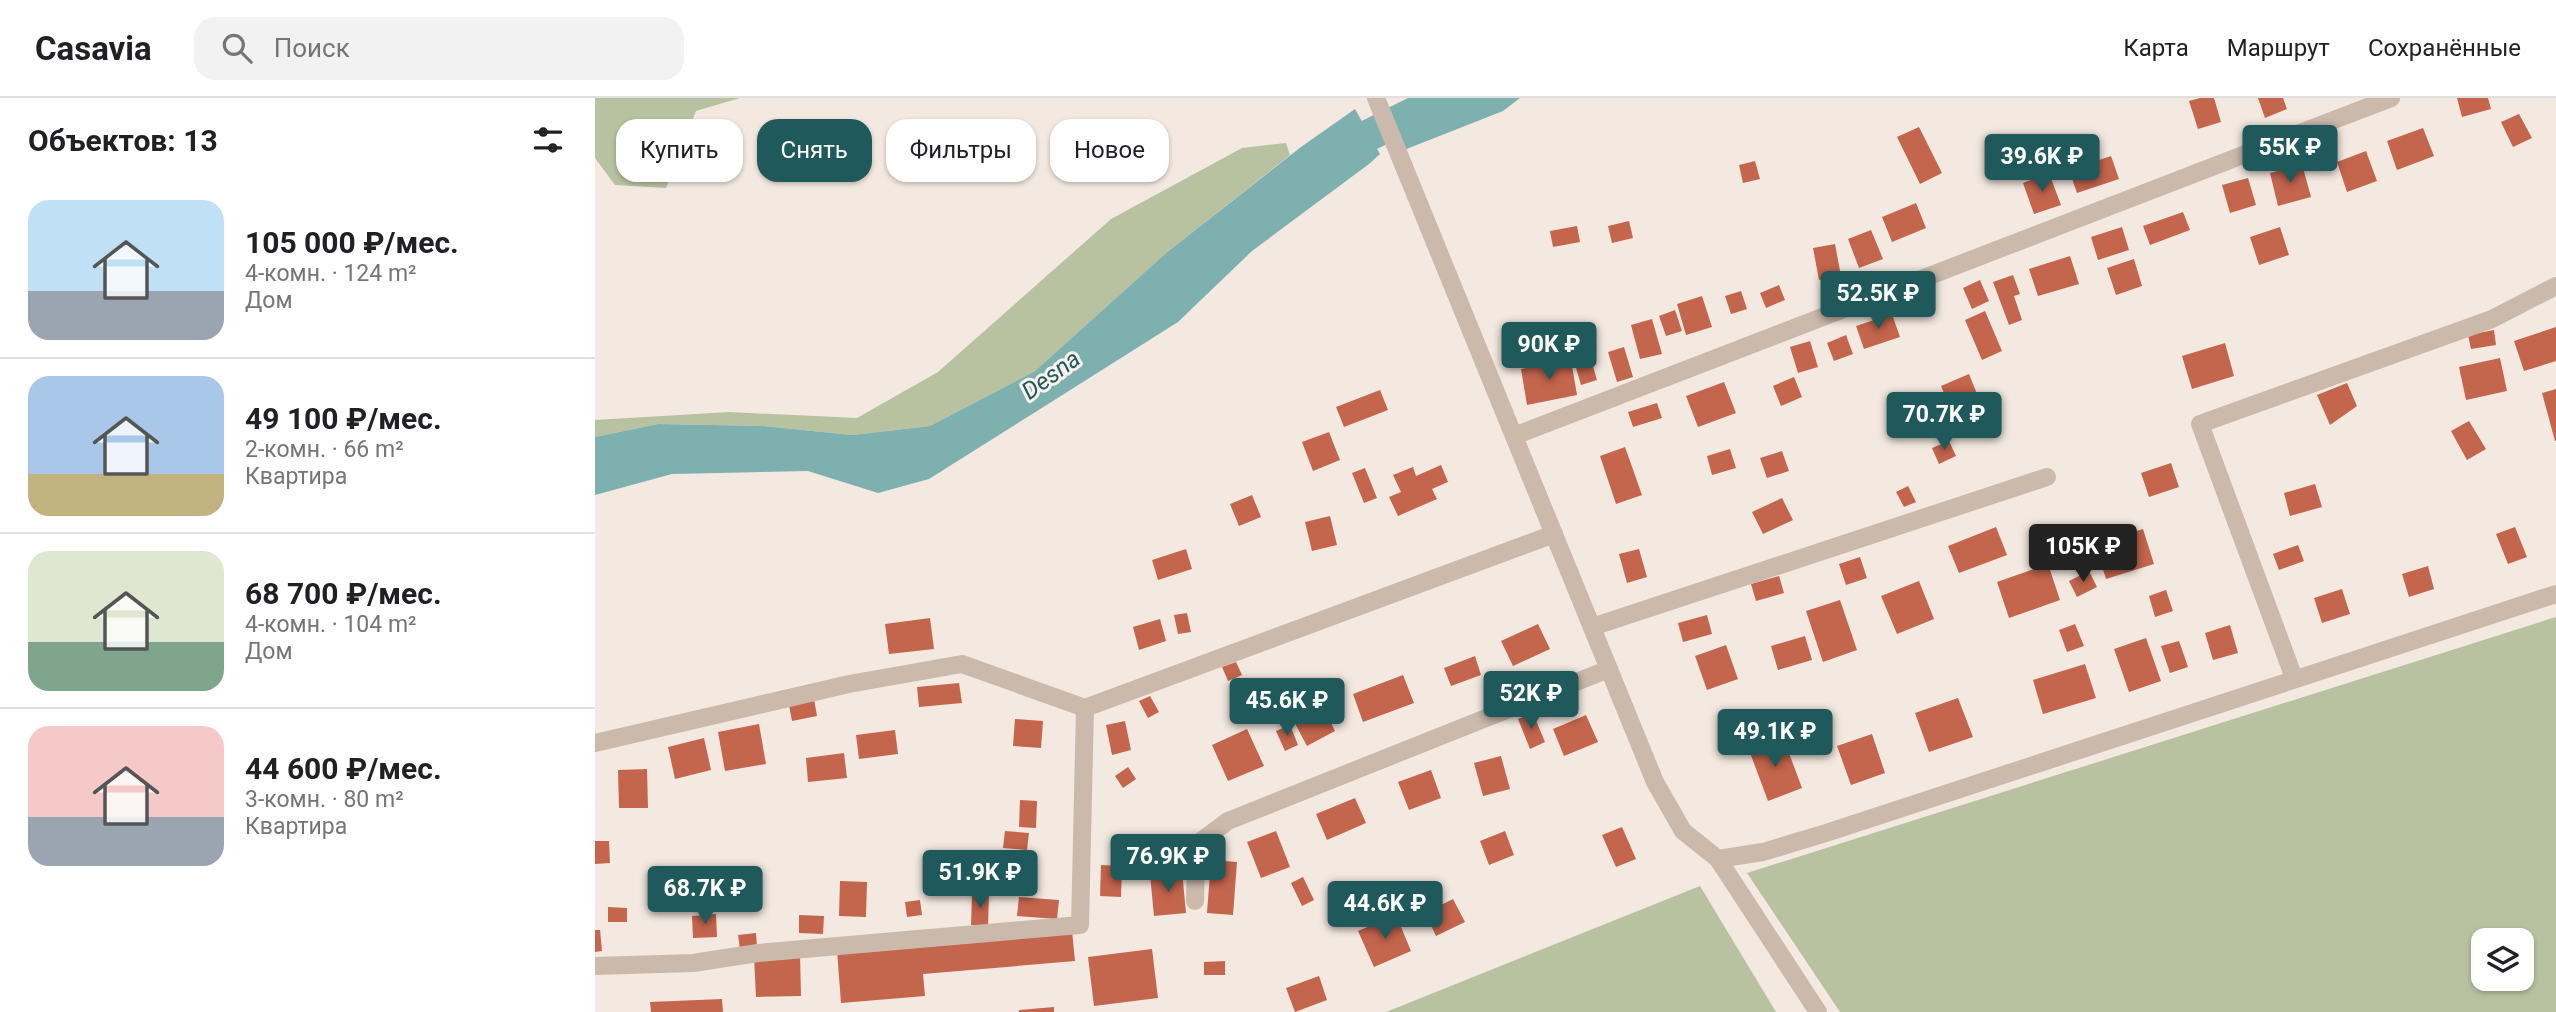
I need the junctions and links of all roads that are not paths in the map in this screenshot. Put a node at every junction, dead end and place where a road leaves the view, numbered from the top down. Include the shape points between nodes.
1 (1376, 98) edge
2 (2392, 98) edge
3 (2556, 286) edge
4 (1514, 436) junction
5 (2047, 477) dead end
6 (1554, 534) junction
7 (2556, 594) edge
8 (1592, 627) junction
9 (1609, 669) junction
10 (2294, 678) junction
11 (1085, 708) junction
12 (595, 743) edge
13 (1718, 859) junction
14 (1195, 901) dead end
15 (595, 965) edge
16 (1818, 1012) edge

1 - 4 street
2 - 4 street
3 - 10 street via 2492,319 2200,424
4 - 6 street
5 - 8 street
6 - 8 street
6 - 11 street
7 - 10 street
8 - 9 street
9 - 13 street via 1655,782 1683,831
9 - 14 street via 1228,821 1201,841
10 - 13 street via 1826,833 1763,852
11 - 12 street via 962,664 849,684
11 - 15 street via 1080,925 758,953 693,963
13 - 16 street

